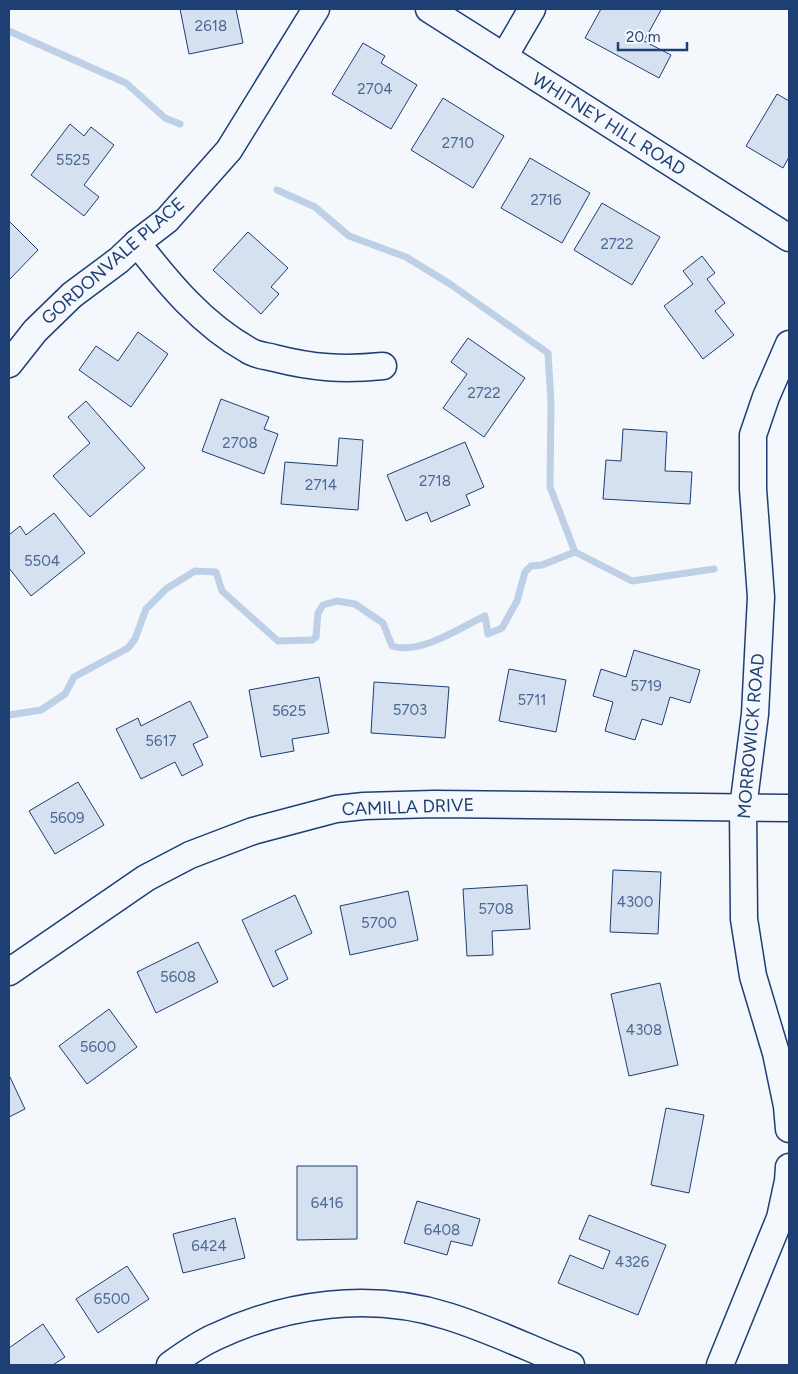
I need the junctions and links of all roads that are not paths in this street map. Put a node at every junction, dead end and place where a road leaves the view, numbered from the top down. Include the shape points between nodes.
1 (316, 9) edge
2 (429, 9) edge
3 (532, 9) edge
4 (504, 57) junction
5 (789, 238) edge
6 (137, 243) junction
7 (789, 344) edge
8 (9, 364) edge
9 (383, 366) dead end
10 (743, 808) junction
11 (789, 808) edge
12 (9, 972) edge
13 (789, 1129) edge
14 (789, 1167) edge
15 (170, 1365) edge
16 (571, 1365) edge
17 (720, 1365) edge

1 - 6 street, GORDONVALE PLACE via 229,150 167,220
2 - 4 street, WHITNEY HILL ROAD
3 - 4 street
4 - 5 street, WHITNEY HILL ROAD
6 - 8 street, GORDONVALE PLACE via 72,295 35,331
6 - 9 street via 173,289 212,325 250,352 327,368
7 - 10 street, MORROWICK ROAD via 753,435 753,489 761,597 755,714
10 - 11 street, CAMILLA DRIVE
10 - 12 street, CAMILLA DRIVE via 434,804 364,806 318,813 252,831 183,858 146,878
10 - 13 street, MORROWICK ROAD via 744,920 753,976 776,1053
14 - 17 street via 780,1218
15 - 16 street via 214,1337 257,1319 326,1304 355,1303 401,1306 446,1316

